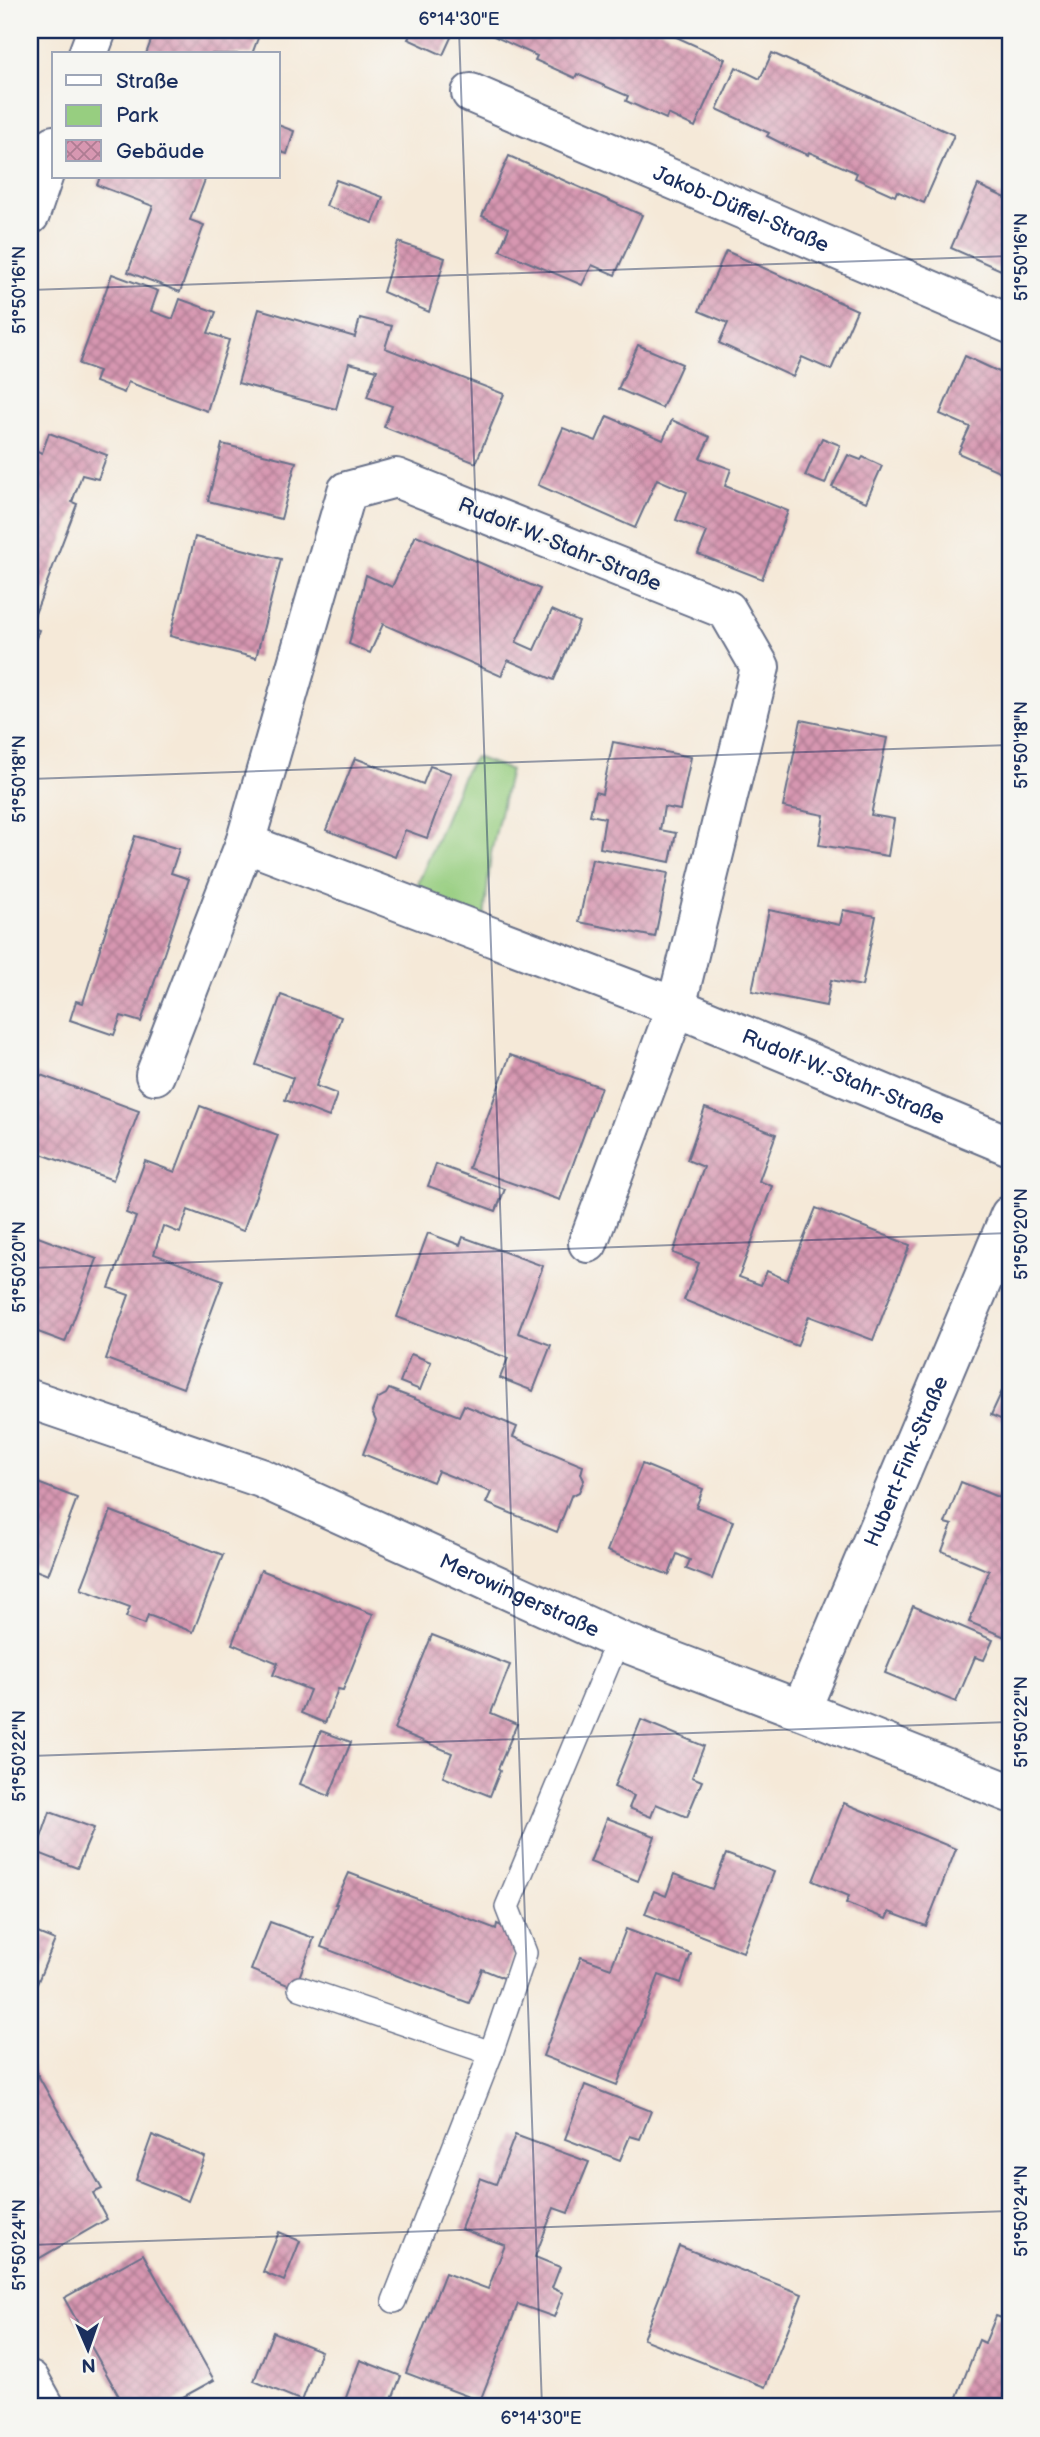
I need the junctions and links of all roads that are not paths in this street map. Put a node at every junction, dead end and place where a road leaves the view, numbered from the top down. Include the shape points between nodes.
1 (97, 30) edge
2 (89, 52) edge
3 (471, 93) dead end
4 (52, 151) edge
5 (30, 215) edge
6 (1010, 324) edge
7 (244, 843) junction
8 (676, 1007) junction
9 (155, 1075) dead end
10 (1010, 1146) edge
11 (1010, 1215) edge
12 (588, 1243) dead end
13 (30, 1399) edge
14 (618, 1640) junction
15 (801, 1710) junction
16 (1010, 1793) edge
17 (300, 1988) dead end
18 (491, 2053) junction
19 (394, 2301) dead end
20 (30, 2380) edge
21 (45, 2407) edge

1 - 2 street
3 - 6 street, Jakob-Düffel-Straße
4 - 5 street
7 - 8 street, Rudolf-W.-Stahr-Straße
7 - 8 street, Rudolf-W.-Stahr-Straße via 347,491 396,478 727,610 760,667
7 - 9 street, Rudolf-W.-Stahr-Straße
8 - 10 street, Rudolf-W.-Stahr-Straße
8 - 12 street, Rudolf-W.-Stahr-Straße
11 - 15 street, Hubert-Fink-Straße
13 - 14 street, Merowingerstraße via 261,1478
14 - 15 street, Merowingerstraße
14 - 18 lane via 507,1907 525,1953
15 - 16 street, Merowingerstraße
17 - 18 lane
18 - 19 lane
20 - 21 street

